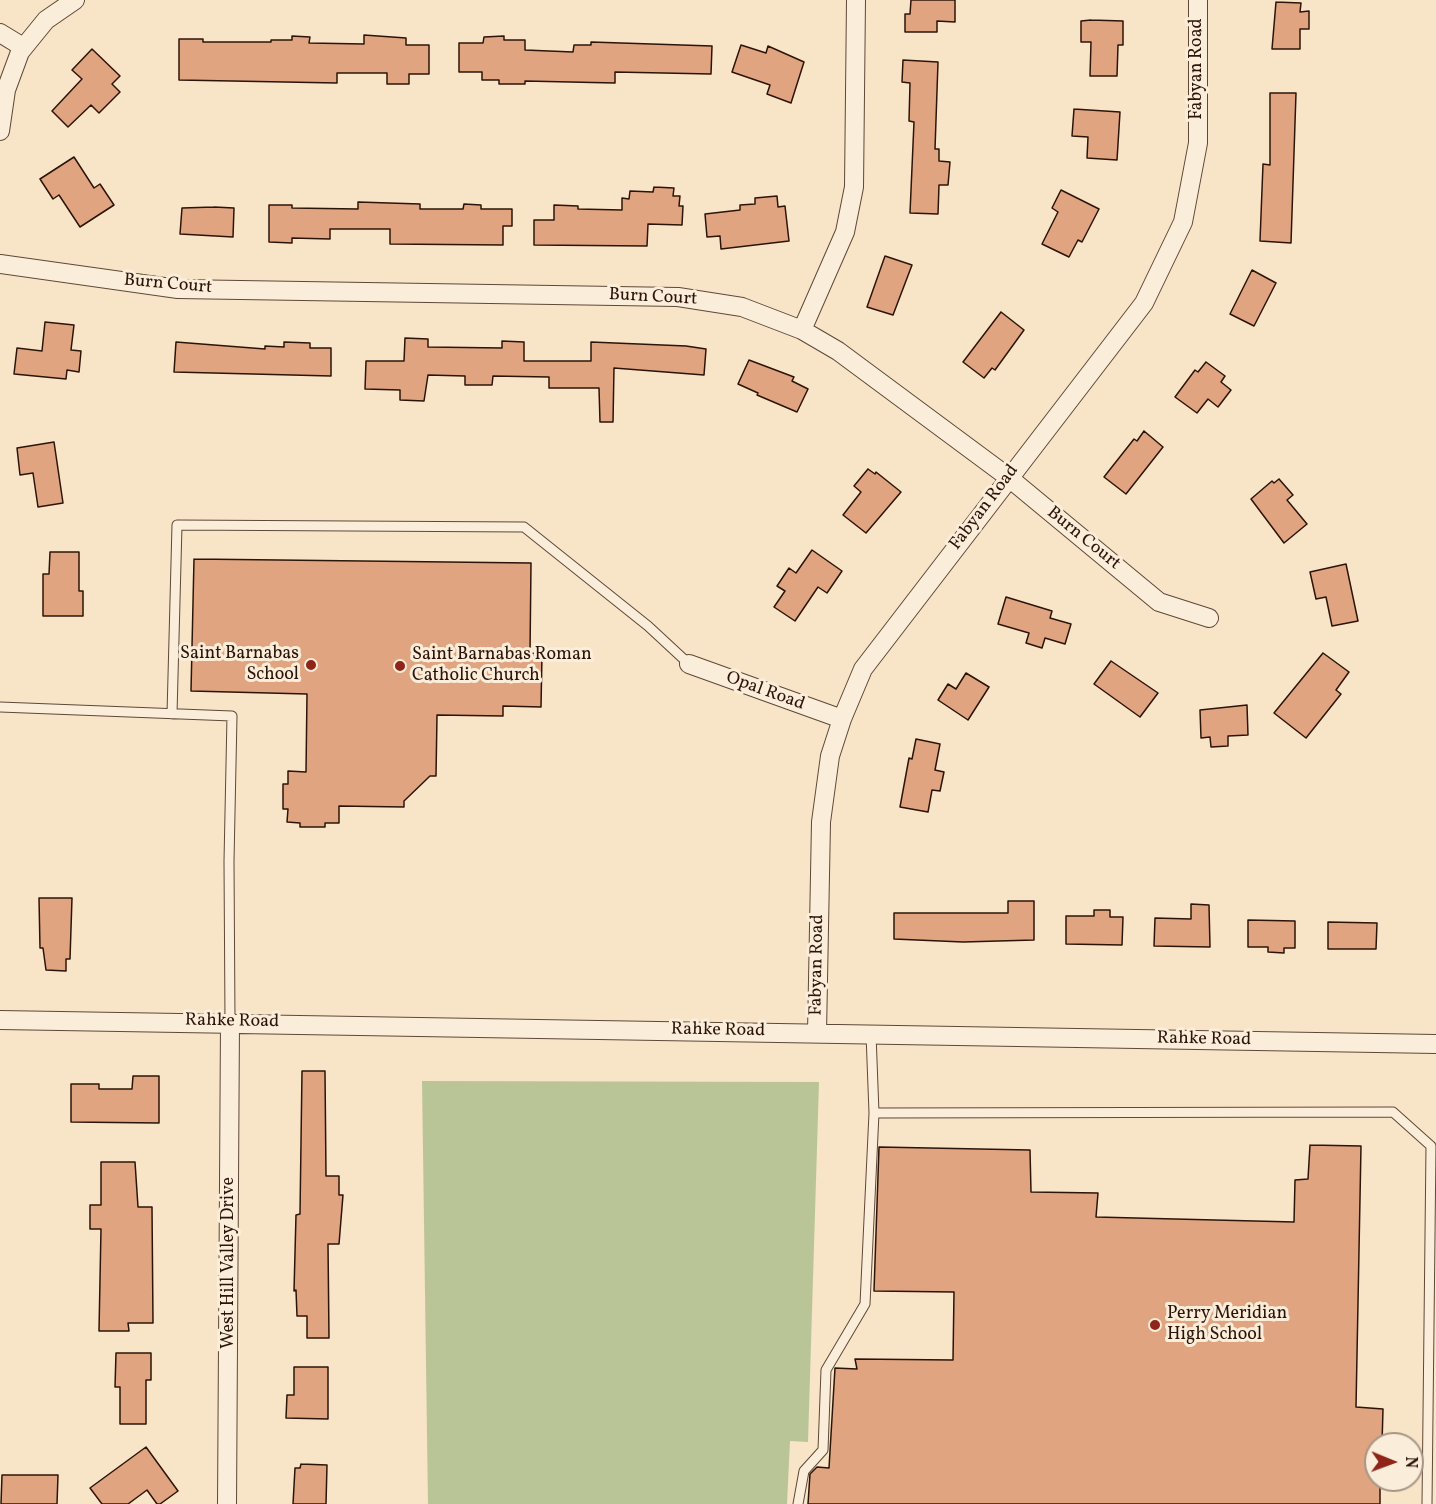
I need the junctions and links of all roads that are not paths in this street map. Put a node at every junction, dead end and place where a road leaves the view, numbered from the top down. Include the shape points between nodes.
1 (75, 0) edge
2 (856, 0) edge
3 (1198, 0) edge
4 (0, 33) edge
5 (23, 47) junction
6 (0, 132) edge
7 (0, 264) edge
8 (802, 330) junction
9 (1008, 477) junction
10 (1209, 618) dead end
11 (689, 664) joint
12 (0, 707) edge
13 (172, 714) junction
14 (842, 719) junction
15 (0, 1020) edge
16 (230, 1022) junction
17 (817, 1033) junction
18 (871, 1034) junction
19 (1436, 1044) edge
20 (874, 1113) junction
21 (1433, 1160) edge
22 (227, 1504) edge
23 (798, 1504) edge
24 (1427, 1504) edge

1 - 5 street via 46,20
2 - 8 street via 854,188 846,232
3 - 9 street, Fabyan Road via 1198,143 1183,222 1144,303
4 - 5 street
5 - 6 street via 6,90
7 - 8 street, Burn Court via 178,289 678,297 742,308
8 - 9 street, Burn Court via 838,351
9 - 10 street, Burn Court via 1160,602
9 - 14 street, Fabyan Road via 863,669
11 - 13 lane via 648,626 524,527 177,525
11 - 14 street, Opal Road
12 - 13 lane
13 - 16 lane via 232,717
14 - 17 street, Fabyan Road via 830,756 821,822
15 - 16 street, Rahke Road
16 - 17 street, Rahke Road
16 - 22 street, West Hill Valley Drive
17 - 18 street, Rahke Road
18 - 19 street, Rahke Road
18 - 20 lane
20 - 21 lane via 1393,1112 1431,1146
20 - 23 lane via 865,1304 826,1370 823,1450 804,1471
21 - 24 lane

